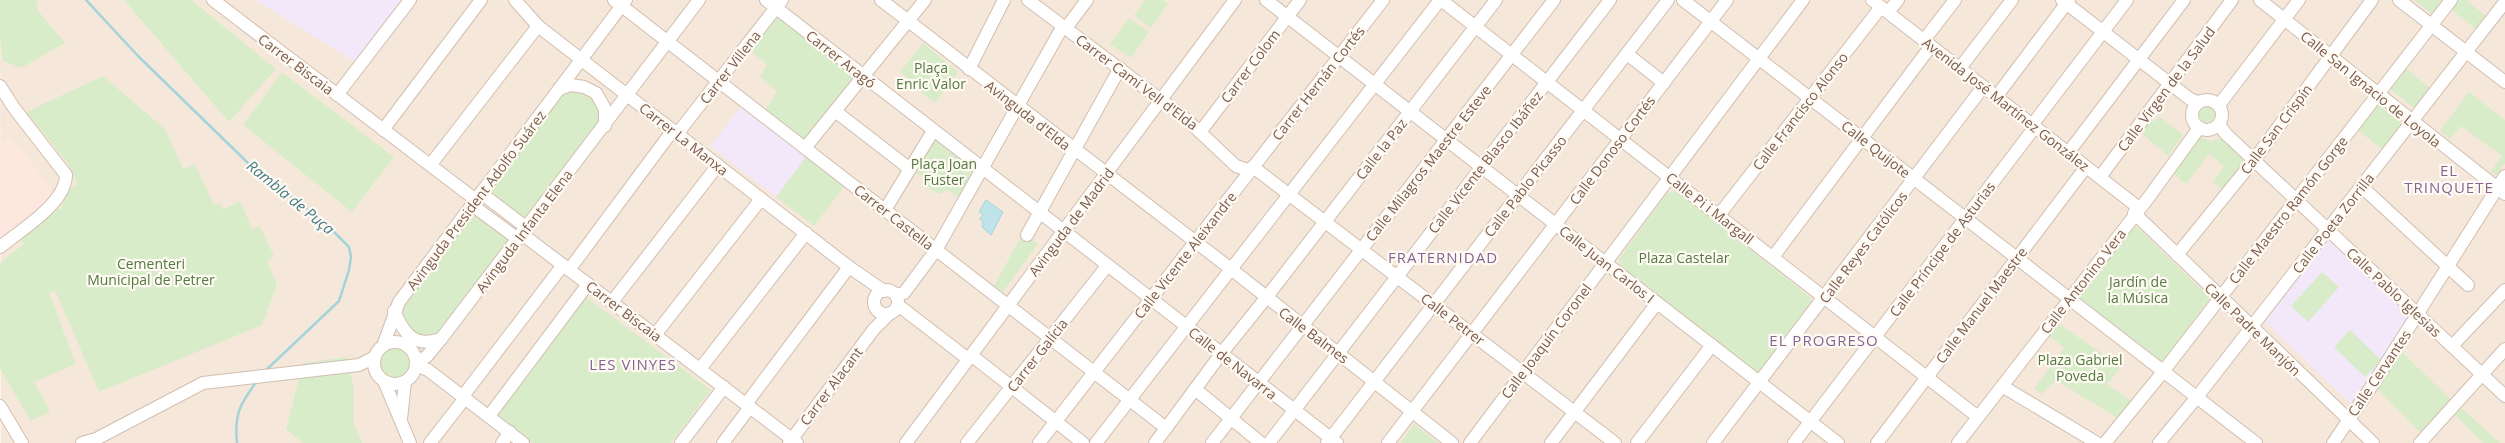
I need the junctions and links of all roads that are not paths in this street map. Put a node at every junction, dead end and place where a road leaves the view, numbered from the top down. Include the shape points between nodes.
1 (213, 0) edge
2 (410, 0) edge
3 (481, 0) edge
4 (515, 0) edge
5 (700, 0) edge
6 (881, 0) edge
7 (925, 0) edge
8 (1004, 0) edge
9 (1028, 0) edge
10 (1087, 0) edge
11 (1235, 0) edge
12 (1266, 0) edge
13 (1300, 0) edge
14 (1383, 0) edge
15 (1440, 0) edge
16 (1496, 0) edge
17 (1554, 0) edge
18 (1610, 0) edge
19 (1668, 0) edge
20 (1683, 0) edge
21 (1727, 0) edge
22 (1804, 0) edge
23 (1898, 0) edge
24 (1955, 0) edge
25 (2012, 0) edge
26 (2127, 0) edge
27 (2184, 0) edge
28 (2232, 0) edge
29 (2260, 0) edge
30 (2299, 0) edge
31 (2372, 0) edge
32 (2399, 0) edge
33 (2451, 0) edge
34 (2066, 1) edge
35 (621, 2) edge
36 (2505, 2) edge
37 (775, 3) edge
38 (1880, 6) edge
39 (1287, 17) junction
40 (2285, 20) junction
41 (908, 21) junction
42 (1711, 22) junction
43 (2432, 25) junction
44 (538, 26) junction
45 (1065, 27) junction
46 (1475, 27) junction
47 (2104, 31) junction
48 (668, 42) junction
49 (1927, 43) junction
50 (2466, 51) junction
51 (1627, 54) junction
52 (1512, 55) junction
53 (2330, 56) junction
54 (1339, 57) junction
55 (1759, 59) junction
56 (582, 60) junction
57 (2139, 60) junction
58 (1120, 68) junction
59 (1960, 68) junction
60 (969, 69) junction
61 (864, 76) junction
62 (717, 82) junction
63 (1547, 82) junction
64 (2505, 82) edge
65 (1664, 83) junction
66 (1376, 84) junction
67 (2170, 84) junction
68 (0, 86) edge
69 (1983, 87) junction
70 (559, 89) junction
71 (2377, 94) junction
72 (337, 95) junction
73 (628, 96) junction
74 (1996, 97) junction
75 (1810, 98) junction
76 (1161, 100) junction
77 (2198, 102) junction
78 (2219, 105) junction
79 (1017, 107) junction
80 (1583, 110) junction
81 (835, 111) junction
82 (1410, 111) junction
83 (2412, 121) junction
84 (2219, 125) junction
85 (605, 126) junction
86 (2033, 126) junction
87 (2199, 128) junction
88 (383, 130) junction
89 (933, 130) junction
90 (675, 132) junction
91 (1201, 132) junction
92 (1862, 138) junction
93 (1621, 139) junction
94 (1446, 140) junction
95 (805, 148) junction
96 (1074, 150) junction
97 (2068, 153) junction
98 (2254, 160) junction
99 (431, 164) junction
100 (718, 166) junction
101 (1253, 167) junction
102 (2086, 167) junction
103 (910, 168) junction
104 (1481, 168) junction
105 (982, 169) junction
106 (1106, 175) junction
107 (2505, 176) edge
108 (1670, 177) junction
109 (2100, 177) junction
110 (1914, 179) junction
111 (2362, 186) junction
112 (2501, 191) edge
113 (1291, 195) junction
114 (1518, 196) junction
115 (476, 199) junction
116 (761, 199) junction
117 (2296, 199) junction
118 (885, 210) junction
119 (2137, 211) junction
120 (1039, 213) junction
121 (1719, 215) junction
122 (1965, 218) junction
123 (1325, 222) junction
124 (1555, 225) junction
125 (1175, 228) joint
126 (2328, 230) junction
127 (806, 233) junction
128 (1064, 233) junction
129 (522, 234) junction
130 (1027, 235) dead end
131 (1195, 243) junction
132 (0, 247) edge
133 (1361, 249) junction
134 (936, 250) junction
135 (2177, 255) junction
136 (1773, 257) junction
137 (2017, 258) junction
138 (1605, 263) junction
139 (1107, 266) junction
140 (2448, 266) junction
141 (566, 267) junction
142 (1231, 269) junction
143 (853, 270) junction
144 (1397, 277) junction
145 (1129, 283) joint
146 (588, 284) junction
147 (2468, 285) dead end
148 (2505, 290) edge
149 (1825, 297) junction
150 (2220, 297) junction
151 (1266, 298) junction
152 (2069, 298) junction
153 (1151, 300) junction
154 (612, 302) junction
155 (1657, 303) junction
156 (890, 304) junction
157 (1434, 304) junction
158 (1008, 306) junction
159 (394, 311) junction
160 (2418, 314) junction
161 (1302, 326) junction
162 (2251, 327) junction
163 (1186, 328) junction
164 (1472, 334) junction
165 (655, 335) junction
166 (1876, 336) junction
167 (1050, 338) junction
168 (441, 339) junction
169 (1712, 345) junction
170 (383, 346) junction
171 (2452, 346) junction
172 (2505, 350) edge
173 (1338, 353) junction
174 (1221, 354) junction
175 (375, 357) junction
176 (969, 358) junction
177 (422, 363) junction
178 (359, 365) junction
179 (700, 369) junction
180 (375, 370) junction
181 (2163, 371) junction
182 (1094, 372) junction
183 (1523, 373) junction
184 (2482, 374) junction
185 (1927, 376) junction
186 (384, 381) junction
187 (1374, 381) junction
188 (405, 382) junction
189 (1258, 383) junction
190 (1761, 383) junction
191 (2002, 386) junction
192 (724, 387) junction
193 (1012, 387) junction
194 (1195, 389) junction
195 (2505, 396) edge
196 (464, 397) junction
197 (2197, 397) junction
198 (1130, 400) junction
199 (0, 406) edge
200 (748, 406) junction
201 (1294, 410) junction
202 (1412, 412) junction
203 (1574, 412) junction
204 (489, 416) junction
205 (1978, 417) junction
206 (1231, 418) junction
207 (2348, 419) junction
208 (401, 421) junction
209 (1056, 422) junction
210 (1810, 422) junction
211 (1166, 428) junction
212 (510, 432) junction
213 (94, 441) edge
214 (1331, 441) edge
215 (792, 442) edge
216 (22, 443) edge
217 (82, 443) edge
218 (410, 443) edge
219 (430, 443) edge
220 (502, 443) edge
221 (524, 443) edge
222 (681, 443) edge
223 (723, 443) edge
224 (906, 443) edge
225 (967, 443) edge
226 (1039, 443) edge
227 (1083, 443) edge
228 (1096, 443) edge
229 (1155, 443) edge
230 (1212, 443) edge
231 (1261, 443) edge
232 (1269, 443) edge
233 (1388, 443) edge
234 (1452, 443) edge
235 (1470, 443) edge
236 (1550, 443) edge
237 (1615, 443) edge
238 (1637, 443) edge
239 (1713, 443) edge
240 (1794, 443) edge
241 (1838, 443) edge
242 (1876, 443) edge
243 (1958, 443) edge
244 (2097, 443) edge
245 (2105, 443) edge
246 (2159, 443) edge
247 (2256, 443) edge
248 (2333, 443) edge
249 (2373, 443) edge
250 (2420, 443) edge

1 - 72 street, Carrer Biscaia
2 - 72 street
3 - 88 street
4 - 44 street, Carrer La Manxa
5 - 48 street, Avinguda Infanta Elena
6 - 41 street, Avinguda d'Elda
7 - 41 street
8 - 60 street
9 - 45 street, Carrer Camí Vell d'Elda
10 - 45 street
11 - 76 street, Avinguda de Madrid
12 - 39 street, Calle Juan Carlos I
13 - 39 street, Carrer Colom
14 - 54 street, Carrer Hernán Cortés
15 - 46 street, Calle Pi i Margall
15 - 66 street
16 - 46 street, Calle la Paz
17 - 52 street, Calle Milagros Maestre Esteve
18 - 63 street, Calle Vicente Blasco Ibáñez
19 - 51 street, Calle Pablo Picasso
20 - 42 street, Calle Quijote
21 - 42 street, Calle Donoso Cortés
22 - 55 street, Calle Joaquín Coronel
23 - 38 street, Calle Francisco Alonso
24 - 49 street
25 - 59 street
26 - 47 street, Calle Príncipe de Asturias
27 - 57 street
28 - 67 street, Calle Virgen de la Salud
29 - 40 street, Calle San Ignacio de Loyola
30 - 40 street
31 - 53 street, Calle San Crispín
32 - 43 street
33 - 43 street, Calle Maestro Ramón Gorge
34 - 47 street
34 - 74 street
35 - 48 street, Carrer Castella
35 - 56 street, Carrer Castella
36 - 50 street, Calle Poeta Zorrilla
37 - 61 street, Carrer Aragó
37 - 62 street, Carrer Villena
38 - 49 street, Avenida José Martínez González
38 - 75 street, Calle Francisco Alonso
39 - 54 street, Calle Juan Carlos I
39 - 91 street, Carrer Colom
40 - 53 street, Calle San Ignacio de Loyola
40 - 78 street
41 - 60 street, Avinguda d'Elda
41 - 61 street
42 - 55 street, Calle Quijote
42 - 65 street, Calle Donoso Cortés
43 - 50 street
43 - 71 street, Calle Maestro Ramón Gorge
44 - 56 street, Carrer La Manxa
44 - 99 street
45 - 58 street, Carrer Camí Vell d'Elda
45 - 79 street
46 - 52 street, Calle Pi i Margall
46 - 82 street, Calle la Paz
47 - 57 street
47 - 86 street, Calle Príncipe de Asturias
48 - 62 street, Carrer Castella
48 - 73 street, Avinguda Infanta Elena
49 - 59 street, Avenida José Martínez González
49 - 92 street
50 - 64 street
50 - 83 street, Calle Poeta Zorrilla
51 - 65 street
51 - 80 street, Calle Pablo Picasso
52 - 63 street, Calle Pi i Margall
52 - 94 street, Calle Milagros Maestre Esteve
53 - 71 street, Calle San Ignacio de Loyola
53 - 98 street, Calle San Crispín
54 - 66 street, Calle Juan Carlos I
54 - 101 street, Carrer Hernán Cortés
55 - 75 street, Calle Quijote
55 - 108 street, Calle Joaquín Coronel
56 - 70 street, Avinguda President Adolfo Suárez
56 - 73 street, Carrer La Manxa
57 - 67 street
57 - 97 street
58 - 76 street, Carrer Camí Vell d'Elda
58 - 96 street
59 - 69 street, Avenida José Martínez González
60 - 79 street, Avinguda d'Elda
61 - 81 street
61 - 89 street, Carrer Aragó
62 - 90 street, Carrer Villena
62 - 95 street, Carrer Castella
63 - 80 street, Calle Pi i Margall
63 - 104 street, Calle Vicente Blasco Ibáñez
65 - 93 street, Calle Donoso Cortés
66 - 82 street, Calle Juan Carlos I
66 - 113 street
67 - 77 street
67 - 109 street, Calle Virgen de la Salud
68 - 132 street via 66,175 66,184 57,200
69 - 74 street, Avenida José Martínez González
69 - 110 street, Calle Reyes Católicos
70 - 85 street via 571,85 596,93 605,109
70 - 115 street, Avinguda President Adolfo Suárez
71 - 83 street, Calle San Ignacio de Loyola
71 - 117 street, Calle Maestro Ramón Gorge
72 - 88 street, Carrer Biscaia
73 - 85 street, Avinguda Infanta Elena
73 - 90 street, Carrer La Manxa
74 - 86 street, Avenida José Martínez González
75 - 92 street, Calle Quijote
75 - 121 street, Calle Francisco Alonso
76 - 91 street, Carrer Camí Vell d'Elda
76 - 106 street, Avinguda de Madrid
77 - 78 street via 2207,99
77 - 87 street via 2192,115
78 - 84 street via 2223,117
79 - 96 street, Avinguda d'Elda
79 - 105 street
80 - 93 street, Calle Pi i Margall
80 - 114 street, Calle Pablo Picasso
81 - 95 street
81 - 103 street
82 - 94 street, Calle Juan Carlos I
82 - 123 street, Calle la Paz
83 - 111 street, Calle Poeta Zorrilla
83 - 112 street, Calle San Ignacio de Loyola
84 - 87 street via 2210,130
84 - 98 street, Calle Pablo Iglesias
85 - 129 street, Avinguda Infanta Elena
86 - 97 street, Avenida José Martínez González
86 - 122 street, Calle Príncipe de Asturias
87 - 119 street, Calle Antonino Vera
88 - 99 street, Carrer Biscaia
89 - 103 street
89 - 105 street, Carrer Aragó
90 - 100 street, Carrer La Manxa
90 - 141 street, Carrer Villena
91 - 101 street, Carrer Camí Vell d'Elda via 1236,166 1248,170
92 - 110 street, Calle Quijote
92 - 136 street
93 - 108 street, Calle Pi i Margall
93 - 124 street, Calle Donoso Cortés
94 - 104 street, Calle Juan Carlos I
94 - 133 street, Calle Milagros Maestre Esteve
95 - 118 street, Carrer Castella
96 - 106 street, Avinguda d'Elda
96 - 120 street
97 - 102 street, Avenida José Martínez González
98 - 117 street, Calle Pablo Iglesias
98 - 135 street, Calle San Crispín
99 - 115 street, Carrer Biscaia
100 - 116 street, Carrer La Manxa
100 - 154 street
101 - 113 street, Carrer Camí Vell d'Elda
101 - 131 street, Calle Vicente Aleixandre
102 - 109 street, Avenida José Martínez González
102 - 137 street, Calle Manuel Maestre
103 - 118 street
104 - 114 street, Calle Juan Carlos I
104 - 144 street, Calle Vicente Blasco Ibáñez
105 - 120 street, Carrer Aragó
105 - 134 street
106 - 125 street, Avinguda d'Elda
106 - 128 street, Avinguda de Madrid
107 - 112 street, Calle Cervantes
108 - 121 street, Calle Pi i Margall
108 - 138 street, Calle Joaquín Coronel
109 - 119 street, Avenida José Martínez González
110 - 122 street, Calle Quijote
110 - 149 street, Calle Reyes Católicos
111 - 126 street, Calle Poeta Zorrilla
111 - 140 street
112 - 140 street, Calle Cervantes
113 - 123 street, Calle Petrer
113 - 142 street
114 - 124 street, Calle Juan Carlos I
114 - 157 street, Calle Pablo Picasso
115 - 129 street, Carrer Biscaia
115 - 159 street, Avinguda President Adolfo Suárez
116 - 127 street, Carrer La Manxa
116 - 165 street
117 - 126 street, Calle Pablo Iglesias
117 - 150 street, Calle Maestro Ramón Gorge
118 - 134 street, Carrer Castella
119 - 135 street, Calle Padre Manjón
119 - 152 street, Calle Antonino Vera
120 - 128 street, Carrer Aragó
120 - 130 street
121 - 136 street, Calle Pi i Margall
122 - 137 street, Calle Quijote
122 - 166 street, Calle Príncipe de Asturias
123 - 133 street, Calle Petrer
123 - 151 street, Calle la Paz
124 - 138 street, Calle Juan Carlos I
124 - 164 street, Calle Donoso Cortés
125 - 131 street, Calle Balmes
126 - 160 street, Calle Pablo Iglesias
126 - 162 street, Calle Poeta Zorrilla
127 - 143 street, Carrer La Manxa
127 - 179 street
128 - 139 street, Carrer Aragó
128 - 158 street, Avinguda de Madrid
129 - 141 street, Carrer Biscaia
129 - 168 street, Avinguda Infanta Elena
131 - 142 street, Calle Balmes
131 - 153 street, Calle Vicente Aleixandre
133 - 144 street, Calle Petrer
133 - 161 street, Calle Milagros Maestre Esteve
134 - 156 street via 904,292
134 - 158 street, Carrer Castella
135 - 150 street, Calle Padre Manjón
136 - 149 street, Calle Pi i Margall
137 - 152 street, Calle Quijote
137 - 185 street, Calle Manuel Maestre
138 - 155 street, Calle Juan Carlos I
138 - 183 street, Calle Joaquín Coronel
139 - 145 street, Carrer Aragó
139 - 167 street, Carrer Galícia
140 - 147 street
140 - 160 street, Calle Cervantes
141 - 146 street, Carrer Biscaia
141 - 196 street, Carrer Villena
142 - 151 street, Calle Balmes
142 - 163 street
143 - 156 street, Carrer La Manxa
143 - 200 street
144 - 157 street, Calle Petrer
144 - 173 street, Calle Vicente Blasco Ibáñez
145 - 153 street, Calle de Navarra
146 - 154 street, Carrer Biscaia
146 - 204 street
148 - 171 street
149 - 166 street, Calle Pi i Margall
149 - 190 street, Calle Reyes Católicos
150 - 162 street, Calle Padre Manjón
150 - 181 street, Calle Maestro Ramón Gorge
151 - 161 street, Calle Balmes
151 - 174 street, Calle la Paz
152 - 181 street, Calle Quijote
152 - 191 street, Calle Antonino Vera
153 - 163 street, Calle de Navarra
153 - 182 street, Calle Vicente Aleixandre
154 - 165 street, Carrer Biscaia
155 - 169 street, Calle Juan Carlos I
155 - 203 street
156 - 176 street, Carrer La Manxa
156 - 215 street, Carrer Alacant
157 - 164 street, Calle Petrer
157 - 187 street, Calle Pablo Picasso
158 - 167 street, Carrer Castella
158 - 176 street, Avinguda de Madrid
159 - 168 street via 405,334 412,339 430,342
159 - 170 street, Avinguda President Adolfo Suárez
160 - 171 street, Calle Pablo Iglesias
160 - 207 street, Calle Cervantes
161 - 173 street, Calle Balmes
161 - 189 street, Calle Milagros Maestre Esteve
162 - 197 street, Calle Poeta Zorrilla
162 - 207 street, Calle Padre Manjón
163 - 174 street, Calle de Navarra
163 - 198 street
164 - 183 street, Calle Petrer
164 - 202 street, Calle Donoso Cortés
165 - 179 street, Carrer Biscaia
166 - 185 street, Calle Pi i Margall
166 - 210 street, Calle Príncipe de Asturias
167 - 182 street, Carrer Castella
167 - 193 street, Carrer Galícia
168 - 177 street, Avinguda Infanta Elena
169 - 190 street, Calle Juan Carlos I
169 - 238 street
170 - 175 street
170 - 177 street via 395,342 408,346
171 - 184 street, Calle Pablo Iglesias
172 - 184 street
173 - 187 street, Calle Balmes
173 - 201 street, Calle Vicente Blasco Ibáñez
174 - 189 street, Calle de Navarra
174 - 194 street, Calle la Paz
175 - 178 street
175 - 180 street
176 - 193 street, Carrer La Manxa
176 - 224 street, Avinguda de Madrid
177 - 188 street
177 - 196 street
178 - 180 street
178 - 213 street via 203,383
179 - 192 street, Carrer Biscaia
180 - 186 street
181 - 197 street, Calle Quijote
181 - 245 street, Calle Maestro Ramón Gorge
182 - 198 street, Carrer Castella
182 - 209 street, Calle Vicente Aleixandre
183 - 203 street, Calle Petrer
183 - 235 street, Calle Joaquín Coronel
184 - 195 street, Calle Pablo Iglesias
184 - 250 street
185 - 205 street, Calle Pi i Margall
185 - 242 street, Calle Manuel Maestre
186 - 188 street via 394,384
186 - 208 street
187 - 202 street, Calle Balmes
187 - 214 street, Calle Pablo Picasso
188 - 208 street
189 - 201 street, Calle de Navarra
189 - 206 street, Calle Milagros Maestre Esteve
190 - 210 street, Calle Juan Carlos I
190 - 239 street, Calle Reyes Católicos
191 - 205 street, Calle Antonino Vera
191 - 244 street
192 - 200 street, Carrer Biscaia
192 - 222 street
193 - 209 street, Carrer La Manxa
193 - 225 street, Carrer Galícia
194 - 206 street
194 - 211 street, Calle la Paz
196 - 204 street
196 - 219 street, Carrer Villena
197 - 246 street, Calle Poeta Zorrilla
197 - 247 street, Calle Quijote
198 - 211 street, Carrer Castella
198 - 228 street
199 - 216 street
200 - 215 street, Carrer Biscaia
200 - 223 street
201 - 214 street, Calle de Navarra
201 - 232 street, Calle Vicente Blasco Ibáñez
202 - 233 street, Calle Donoso Cortés
202 - 234 street, Calle Balmes
203 - 236 street
203 - 237 street, Calle Petrer
204 - 212 street
205 - 243 street, Calle Antonino Vera
206 - 230 street, Calle Milagros Maestre Esteve
206 - 231 street
207 - 248 street, Calle Cervantes
207 - 249 street, Calle Padre Manjón
208 - 218 street
209 - 226 street, Calle Vicente Aleixandre
209 - 227 street, Carrer La Manxa
210 - 240 street, Calle Príncipe de Asturias
210 - 241 street, Calle Juan Carlos I
211 - 229 street, Calle la Paz
212 - 220 street
212 - 221 street
213 - 217 street

